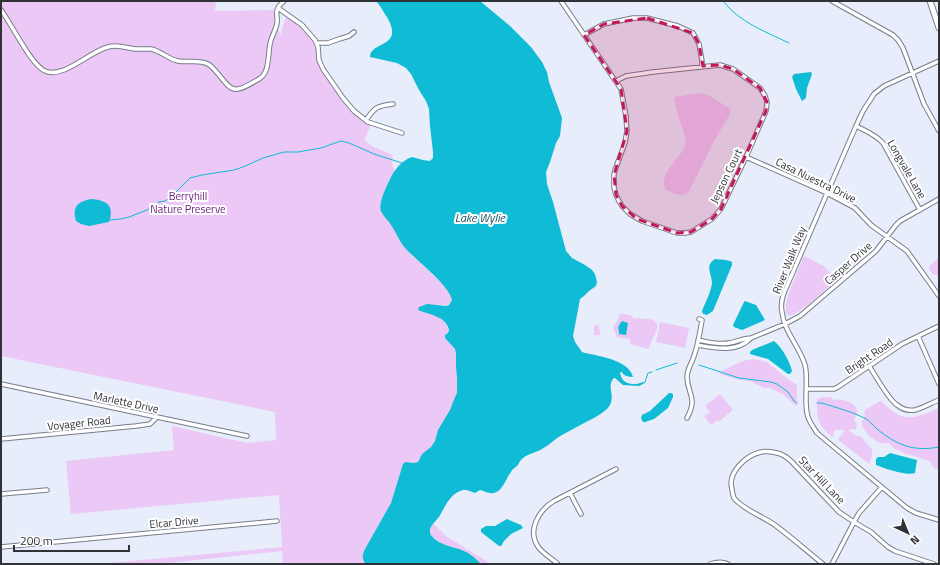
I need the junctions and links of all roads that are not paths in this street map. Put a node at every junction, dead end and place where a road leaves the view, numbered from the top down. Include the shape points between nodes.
1 (284, 1) edge
2 (561, 1) edge
3 (832, 1) edge
4 (930, 1) edge
5 (278, 8) junction
6 (1, 10) edge
7 (939, 28) edge
8 (354, 32) dead end
9 (584, 35) junction
10 (317, 43) junction
11 (939, 61) edge
12 (702, 66) junction
13 (912, 73) junction
14 (616, 81) junction
15 (393, 104) dead end
16 (366, 120) junction
17 (856, 126) junction
18 (939, 131) edge
19 (402, 133) dead end
20 (746, 157) junction
21 (827, 193) junction
22 (939, 199) edge
23 (920, 210) junction
24 (887, 237) junction
25 (939, 296) edge
26 (699, 319) dead end
27 (785, 324) junction
28 (939, 326) edge
29 (918, 336) junction
30 (751, 338) junction
31 (698, 340) junction
32 (697, 345) junction
33 (869, 366) junction
34 (1, 384) edge
35 (939, 384) edge
36 (807, 389) junction
37 (939, 400) edge
38 (156, 418) junction
39 (687, 418) dead end
40 (248, 436) dead end
41 (1, 439) edge
42 (616, 469) dead end
43 (882, 487) junction
44 (47, 490) dead end
45 (570, 492) junction
46 (1, 494) edge
47 (581, 514) dead end
48 (939, 520) edge
49 (277, 521) dead end
50 (854, 522) junction
51 (1, 547) edge
52 (558, 564) edge
53 (710, 564) edge
54 (728, 564) edge
55 (823, 564) edge
56 (832, 564) edge
57 (934, 564) edge

1 - 5 street
2 - 9 street, Jepson Court
3 - 13 street via 893,35 903,48
4 - 7 street
5 - 6 street via 277,24 270,42 264,75 237,89 229,86 215,70 202,61 177,61 149,49 112,46 97,51 72,67 55,72 46,71 35,63
5 - 10 street via 305,28
8 - 10 street via 328,43
9 - 12 street via 604,24 633,18 647,18 678,26 693,33 699,44
9 - 14 street, Jepson Court
10 - 16 street via 323,69 349,106
11 - 13 street, River Walk Way
12 - 14 street, Jepson Court via 626,76
12 - 20 street, Jepson Court via 720,65 733,69 760,88 765,96 766,111
13 - 17 street, River Walk Way via 884,86 874,94
13 - 18 street via 924,104
14 - 20 street, Jepson Court via 621,89 627,131 615,170 614,187 622,206 637,219 677,233 691,232 712,219 721,209
15 - 16 street via 375,109
16 - 19 street
17 - 21 street, River Walk Way
17 - 23 street, Longvale Lane via 879,138 883,143
20 - 21 street, Casa Nuestra Drive
21 - 24 street, Casa Nuestra Drive via 855,208 867,222
21 - 27 street, River Walk Way via 783,296 781,309
22 - 23 street, Casper Drive
23 - 24 street, Casper Drive via 900,221
24 - 25 street, Casa Nuestra Drive via 907,251
24 - 27 street, Casper Drive via 876,251 800,316
26 - 31 street via 702,320
27 - 30 street, Casper Drive
27 - 36 street, River Walk Way via 804,362
28 - 29 street, Bright Road
29 - 33 street, Bright Road
29 - 35 street
30 - 31 street via 724,344
30 - 32 street via 730,348 718,349
31 - 32 street
32 - 39 street via 687,374 693,403
33 - 36 street, Bright Road via 834,389
33 - 37 street via 891,399 901,407 917,409
34 - 38 street, Marlette Drive
36 - 43 street, River Walk Way via 808,418 817,433
38 - 40 street, Marlette Drive
38 - 41 street, Voyager Road via 150,424
42 - 45 street
43 - 48 street, River Walk Way via 907,508
43 - 50 street
44 - 46 street
45 - 47 street
45 - 52 street via 546,507 534,526 537,545
49 - 51 street, Elcar Drive
50 - 55 street, Star Hill Lane via 839,512 787,457 762,452 747,459 735,470 730,484 734,497 740,504 774,525
50 - 56 street
50 - 57 street, Star Hill Lane via 895,551
53 - 54 street

